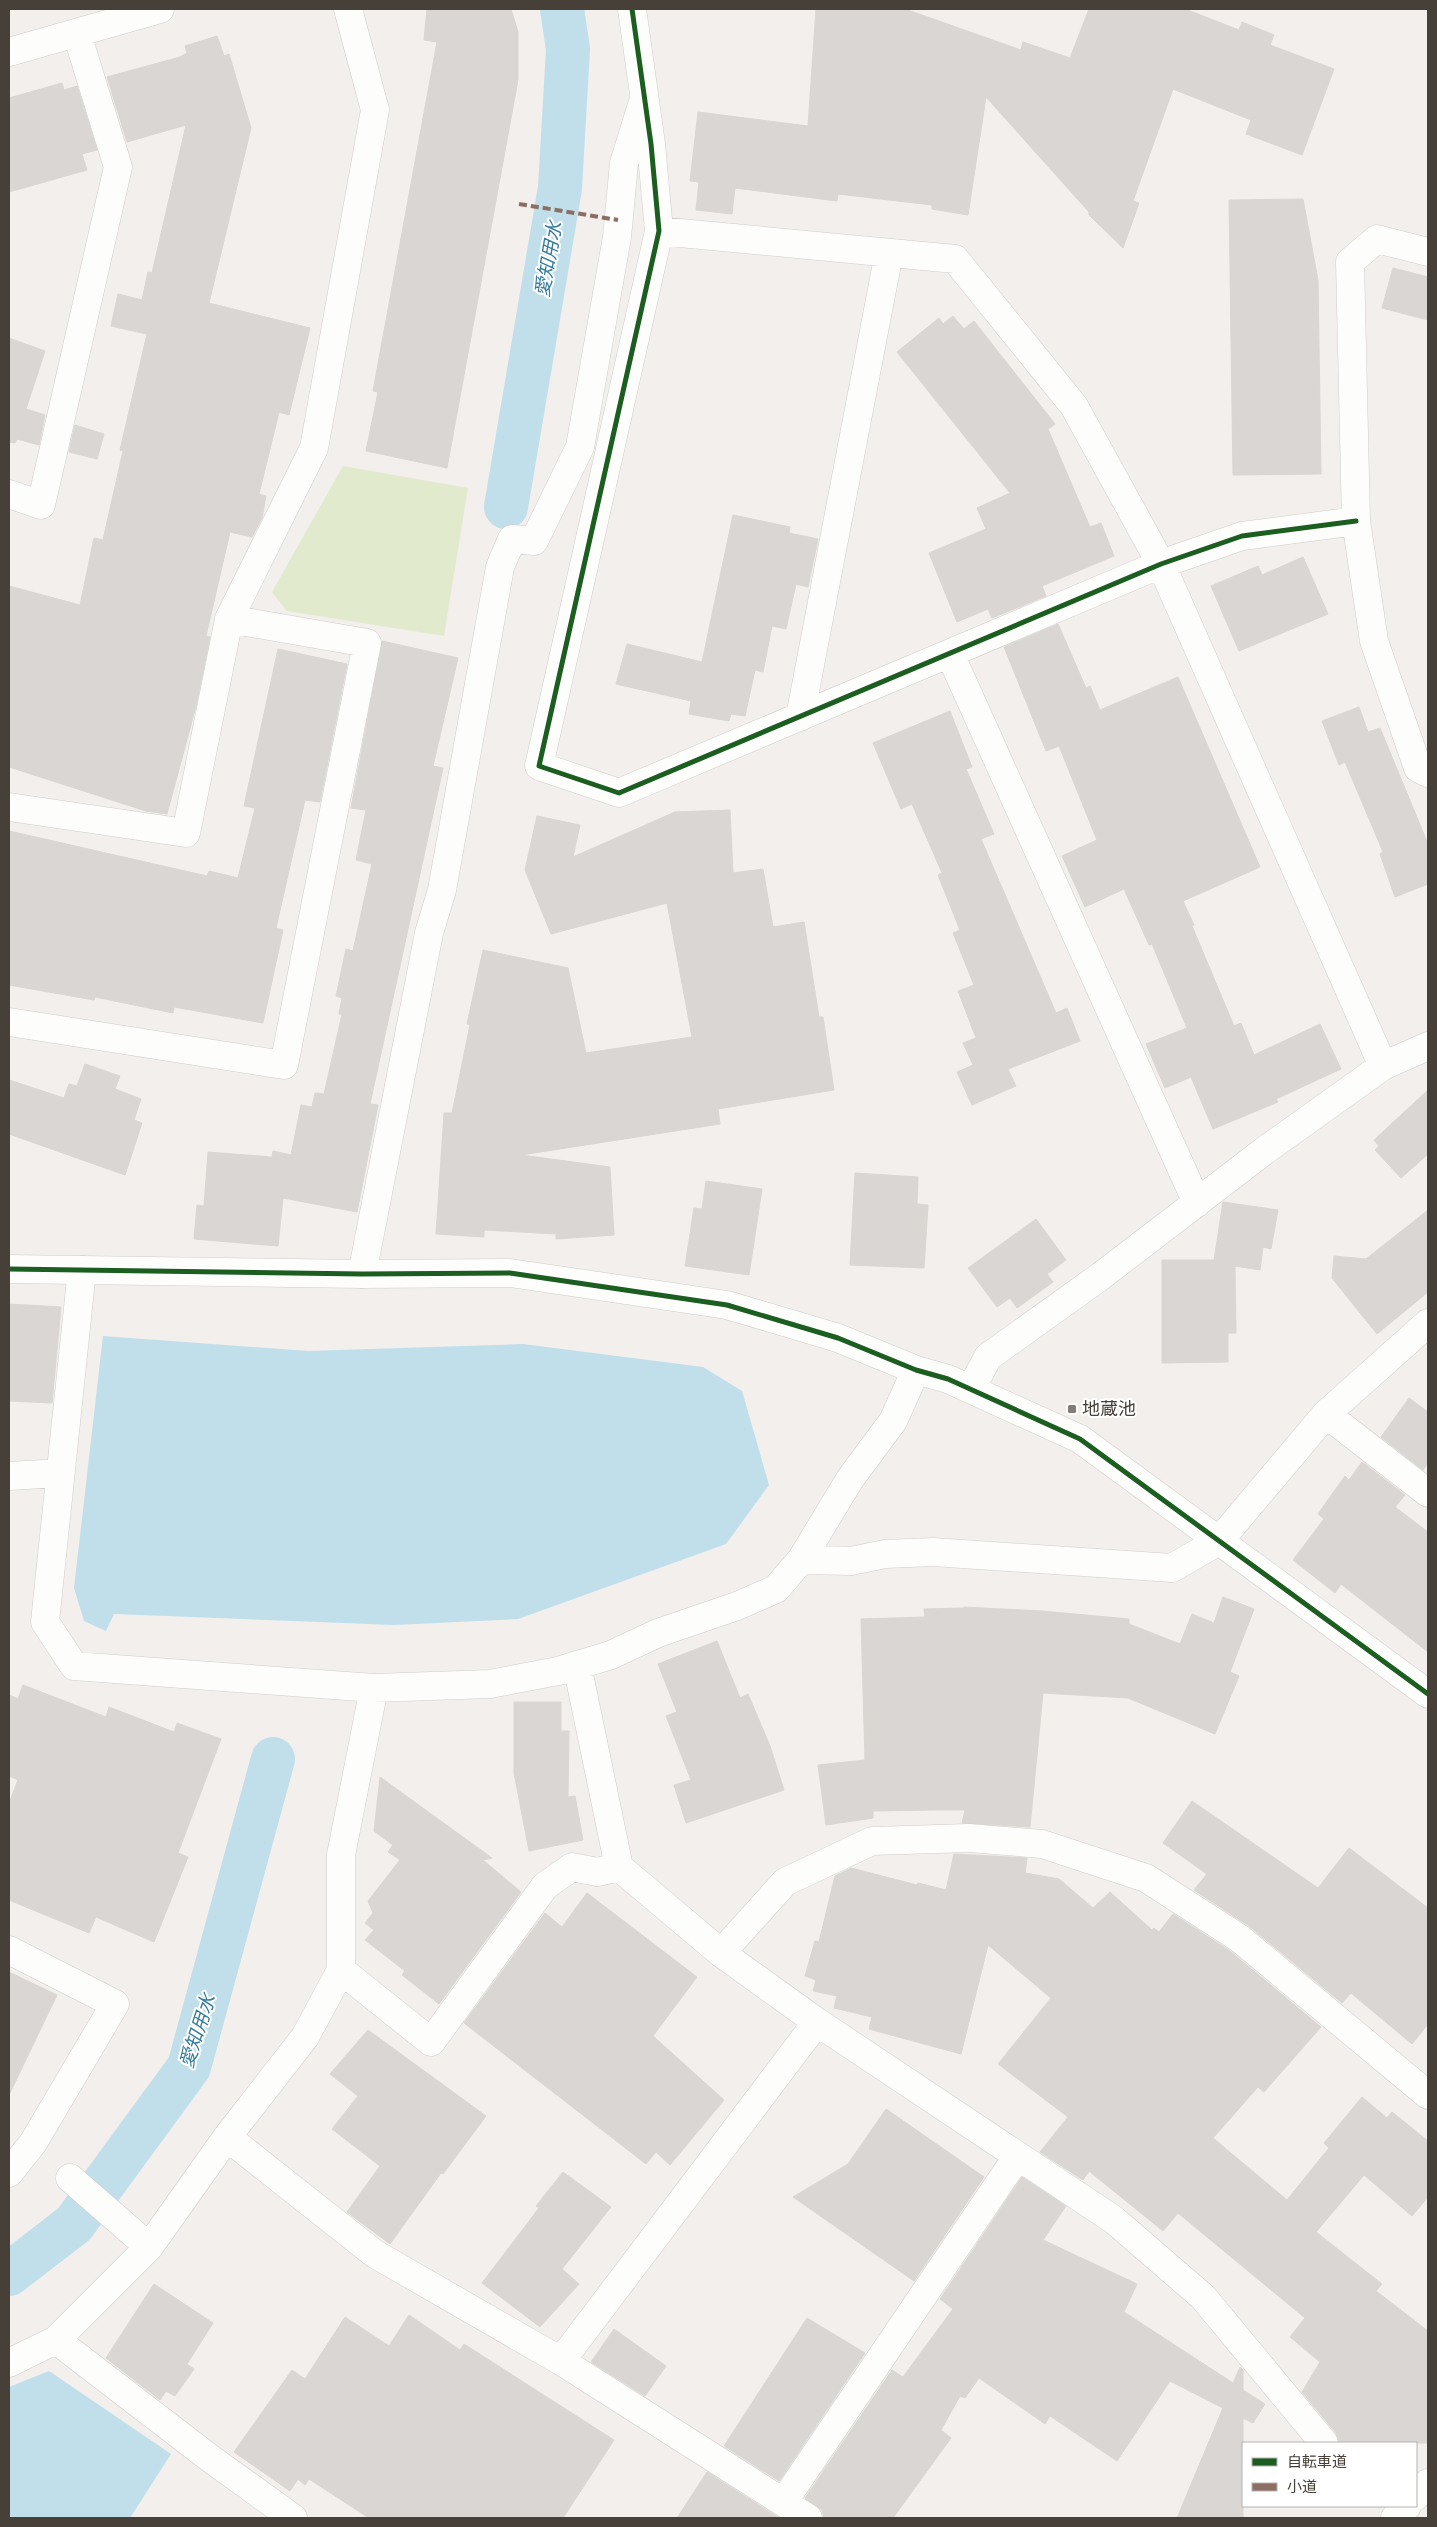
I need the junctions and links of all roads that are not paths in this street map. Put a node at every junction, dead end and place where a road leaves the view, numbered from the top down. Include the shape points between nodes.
1 (160, 9) edge
2 (348, 9) edge
3 (632, 9) edge
4 (77, 34) junction
5 (9, 52) edge
6 (645, 97) junction
7 (659, 230) junction
8 (1428, 252) edge
9 (890, 253) junction
10 (9, 494) edge
11 (1356, 521) junction
12 (1162, 564) junction
13 (229, 619) junction
14 (950, 654) junction
15 (800, 717) junction
16 (1428, 773) edge
17 (9, 807) edge
18 (9, 1022) edge
19 (1428, 1046) edge
20 (1383, 1066) junction
21 (1197, 1203) junction
22 (9, 1269) edge
23 (82, 1270) junction
24 (362, 1274) junction
25 (1428, 1323) edge
26 (916, 1370) junction
27 (971, 1389) junction
28 (1326, 1414) junction
29 (60, 1474) junction
30 (9, 1476) edge
31 (1428, 1493) edge
32 (1219, 1541) junction
33 (801, 1560) junction
34 (577, 1665) junction
35 (374, 1688) junction
36 (1428, 1694) edge
37 (619, 1867) junction
38 (9, 1950) edge
39 (721, 1953) junction
40 (341, 1970) junction
41 (817, 2022) junction
42 (1428, 2095) edge
43 (227, 2137) junction
44 (1017, 2156) junction
45 (9, 2173) edge
46 (70, 2178) dead end
47 (149, 2247) junction
48 (56, 2340) junction
49 (561, 2361) junction
50 (9, 2363) edge
51 (1323, 2442) edge
52 (1428, 2483) edge
53 (1417, 2495) edge
54 (784, 2501) junction
55 (1377, 2507) edge
56 (1406, 2507) edge
57 (293, 2518) edge
58 (808, 2518) edge
59 (1387, 2518) edge
60 (1395, 2518) edge

1 - 4 street
2 - 13 street via 375,110 314,448
3 - 6 street
4 - 5 street
4 - 10 street via 118,167 41,505
6 - 7 street
6 - 24 street via 624,163 617,237 580,447 534,540 512,538 500,567 442,890 429,933
7 - 9 street
7 - 15 street via 539,766 619,793
8 - 11 street via 1376,239 1350,262
9 - 12 street via 955,259 1074,406
9 - 15 street
11 - 12 street via 1242,536
11 - 16 street via 1374,641 1418,768
12 - 14 street
12 - 20 street
13 - 17 street via 186,833
13 - 18 street via 367,644 284,1065
14 - 15 street
14 - 21 street
19 - 20 street
20 - 21 street
21 - 27 street via 988,1357
22 - 23 street
23 - 24 street
23 - 29 street
24 - 26 street via 510,1273 727,1305 838,1338
25 - 28 street
26 - 27 street
26 - 33 street via 893,1422 850,1479
27 - 32 street via 1080,1440
28 - 31 street
28 - 32 street
29 - 30 street
29 - 35 street via 45,1622 74,1666
32 - 33 street via 1172,1568 933,1552 885,1554 851,1561
32 - 36 street
33 - 34 street via 776,1589 658,1633 611,1655
34 - 35 street via 490,1684
34 - 37 street
35 - 40 street via 341,1855
37 - 39 street
37 - 40 street via 597,1872 572,1867 545,1886 431,2042
38 - 45 street via 115,2004 33,2143
39 - 41 street
39 - 42 street via 785,1882 872,1841 969,1838 1042,1844 1146,1878 1240,1938
40 - 43 street via 305,2037
41 - 44 street
41 - 49 street
43 - 47 street
43 - 49 street via 375,2254
44 - 51 street via 1114,2220 1203,2297
44 - 54 street
46 - 47 street
47 - 48 street
48 - 50 street
48 - 57 street
49 - 54 street
52 - 53 street
54 - 58 street
55 - 59 street
56 - 60 street

